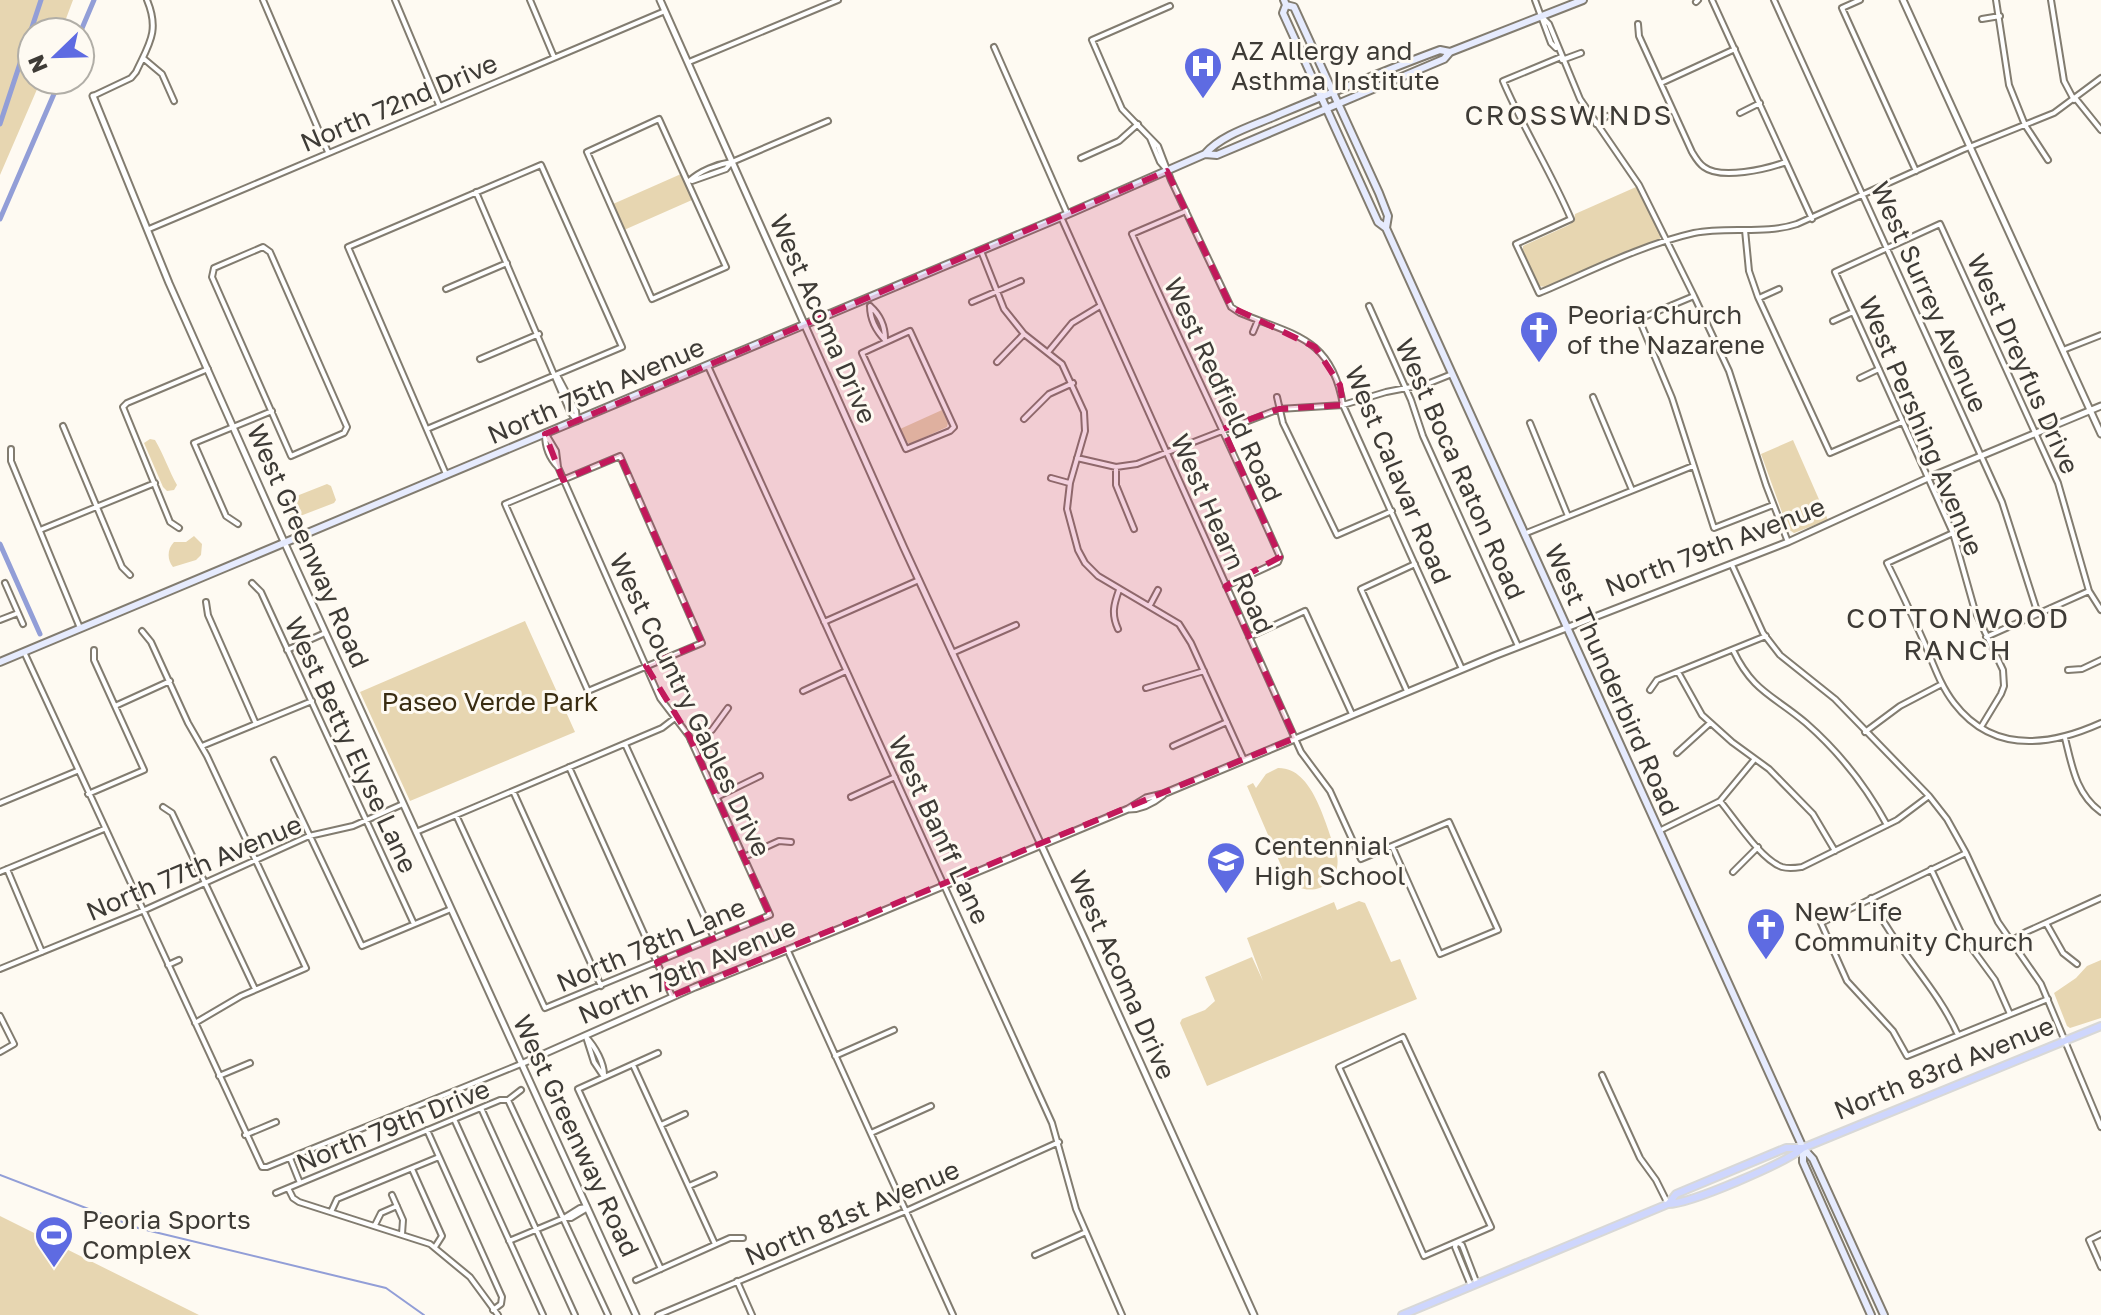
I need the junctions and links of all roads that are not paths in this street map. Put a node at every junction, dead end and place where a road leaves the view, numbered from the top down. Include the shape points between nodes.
1 (147, 0) edge
2 (263, 0) edge
3 (395, 0) edge
4 (530, 0) edge
5 (660, 0) edge
6 (838, 0) edge
7 (1535, 0) edge
8 (1583, 0) edge
9 (1712, 0) edge
10 (1774, 0) edge
11 (1860, 0) edge
12 (1903, 0) edge
13 (1996, 0) edge
14 (2051, 0) edge
15 (1285, 2) edge
16 (1170, 6) dead end
17 (665, 11) junction
18 (2000, 16) junction
19 (1542, 17) junction
20 (1982, 19) dead end
21 (1638, 24) dead end
22 (994, 47) dead end
23 (1735, 49) junction
24 (1450, 52) junction
25 (1581, 53) dead end
26 (554, 57) junction
27 (143, 58) junction
28 (1561, 58) junction
29 (688, 62) junction
30 (2101, 78) edge
31 (1661, 83) junction
32 (1332, 92) junction
33 (96, 95) edge
34 (93, 96) edge
35 (1320, 97) junction
36 (2075, 100) junction
37 (174, 101) dead end
38 (1760, 103) junction
39 (1337, 104) junction
40 (439, 105) junction
41 (1325, 109) junction
42 (1740, 113) dead end
43 (1607, 116) dead end
44 (828, 121) dead end
45 (1138, 124) junction
46 (1596, 124) junction
47 (2025, 125) junction
48 (2101, 130) edge
49 (1970, 147) junction
50 (328, 153) junction
51 (1205, 154) junction
52 (1081, 158) dead end
53 (2048, 160) dead end
54 (732, 162) junction
55 (1786, 162) junction
56 (1167, 171) junction
57 (1916, 171) junction
58 (689, 181) junction
59 (476, 192) junction
60 (1863, 195) junction
61 (1186, 211) junction
62 (1064, 216) junction
63 (1812, 219) junction
64 (1386, 228) junction
65 (149, 229) junction
66 (1745, 230) junction
67 (1667, 240) junction
68 (1887, 248) junction
69 (981, 251) junction
70 (507, 263) junction
71 (1021, 281) dead end
72 (446, 289) dead end
73 (1779, 289) dead end
74 (997, 291) junction
75 (1694, 296) junction
76 (1758, 298) junction
77 (972, 302) dead end
78 (1100, 306) junction
79 (1369, 306) dead end
80 (1853, 312) junction
81 (1258, 320) junction
82 (1833, 321) dead end
83 (805, 325) junction
84 (1253, 332) dead end
85 (539, 334) junction
86 (1024, 334) junction
87 (2101, 335) edge
88 (886, 341) junction
89 (2063, 350) junction
90 (1049, 351) junction
91 (480, 359) dead end
92 (997, 362) dead end
93 (708, 366) junction
94 (208, 369) junction
95 (1879, 369) junction
96 (1452, 374) junction
97 (557, 375) junction
98 (1860, 378) dead end
99 (1073, 383) junction
100 (1406, 389) junction
101 (1277, 397) dead end
102 (1593, 397) dead end
103 (1343, 405) junction
104 (2101, 406) edge
105 (1279, 409) junction
106 (272, 411) junction
107 (2090, 411) junction
108 (1024, 419) dead end
109 (577, 421) junction
110 (1902, 422) junction
111 (1530, 423) dead end
112 (63, 426) dead end
113 (233, 427) junction
114 (427, 429) junction
115 (1223, 429) junction
116 (2035, 433) junction
117 (545, 434) junction
118 (2101, 434) edge
119 (11, 449) dead end
120 (1166, 453) junction
121 (1982, 456) junction
122 (1077, 458) junction
123 (1693, 466) junction
124 (1116, 467) junction
125 (447, 476) junction
126 (1051, 478) dead end
127 (1928, 478) junction
128 (563, 480) junction
129 (155, 483) junction
130 (1070, 483) junction
131 (1632, 490) junction
132 (1773, 505) junction
133 (96, 507) junction
134 (1392, 511) junction
135 (1568, 516) junction
136 (238, 524) dead end
137 (179, 528) dead end
138 (1134, 529) dead end
139 (40, 530) junction
140 (1953, 533) junction
141 (1524, 534) junction
142 (1788, 542) junction
143 (285, 544) junction
144 (1415, 564) junction
145 (1732, 565) junction
146 (130, 575) dead end
147 (919, 580) junction
148 (5, 583) dead end
149 (252, 583) dead end
150 (1226, 586) junction
151 (1119, 590) junction
152 (1158, 590) dead end
153 (2089, 591) junction
154 (206, 602) dead end
155 (1150, 606) junction
156 (2101, 610) edge
157 (18, 613) junction
158 (2038, 614) junction
159 (0, 620) edge
160 (824, 622) junction
161 (23, 624) dead end
162 (1016, 625) dead end
163 (1567, 628) junction
164 (80, 629) junction
165 (1118, 629) dead end
166 (142, 631) dead end
167 (325, 633) junction
168 (1766, 636) junction
169 (1249, 637) junction
170 (1986, 637) junction
171 (1518, 646) junction
172 (94, 650) dead end
173 (287, 650) junction
174 (1733, 650) junction
175 (24, 652) junction
176 (952, 653) junction
177 (2101, 660) edge
178 (0, 662) edge
179 (646, 666) junction
180 (1462, 669) junction
181 (2068, 670) dead end
182 (846, 671) junction
183 (1204, 671) junction
184 (1678, 672) junction
185 (170, 681) junction
186 (1942, 684) junction
187 (1146, 688) dead end
188 (1650, 690) dead end
189 (803, 691) dead end
190 (1407, 691) junction
191 (312, 701) junction
192 (115, 706) junction
193 (728, 708) dead end
194 (1352, 714) junction
195 (675, 718) junction
196 (1227, 722) junction
197 (1710, 723) junction
198 (2101, 723) edge
199 (256, 724) junction
200 (1981, 727) junction
201 (1865, 732) junction
202 (1295, 738) junction
203 (2065, 738) junction
204 (691, 741) junction
205 (625, 744) junction
206 (202, 746) junction
207 (1173, 746) dead end
208 (1677, 753) dead end
209 (1754, 759) junction
210 (274, 760) dead end
211 (1244, 760) junction
212 (569, 767) junction
213 (77, 771) junction
214 (760, 776) dead end
215 (895, 777) junction
216 (513, 791) junction
217 (88, 794) junction
218 (1929, 796) junction
219 (717, 797) junction
220 (851, 797) dead end
221 (1720, 801) junction
222 (0, 803) edge
223 (403, 804) junction
224 (163, 807) dead end
225 (2101, 812) edge
226 (456, 815) junction
227 (366, 820) junction
228 (1887, 825) junction
229 (104, 829) junction
230 (1659, 831) junction
231 (416, 832) junction
232 (309, 836) junction
233 (791, 842) dead end
234 (1042, 845) junction
235 (1392, 846) junction
236 (1758, 847) junction
237 (1835, 851) junction
238 (1966, 853) junction
239 (744, 857) junction
240 (255, 860) junction
241 (7, 869) junction
242 (1931, 869) junction
243 (0, 872) edge
244 (1733, 872) dead end
245 (204, 884) junction
246 (945, 886) junction
247 (1871, 898) junction
248 (2101, 898) edge
249 (451, 909) junction
250 (143, 910) junction
251 (770, 915) joint
252 (2046, 923) junction
253 (414, 924) junction
254 (714, 938) junction
255 (2011, 941) junction
256 (787, 948) junction
257 (42, 952) junction
258 (179, 960) dead end
259 (657, 962) junction
260 (2077, 964) dead end
261 (168, 965) junction
262 (0, 969) edge
263 (601, 986) junction
264 (255, 989) junction
265 (672, 996) junction
266 (2048, 999) junction
267 (2010, 1014) junction
268 (0, 1016) edge
269 (195, 1023) junction
270 (2101, 1026) edge
271 (894, 1030) dead end
272 (1958, 1035) junction
273 (585, 1036) junction
274 (2066, 1040) junction
275 (0, 1052) edge
276 (658, 1053) dead end
277 (835, 1056) junction
278 (250, 1063) dead end
279 (521, 1064) junction
280 (633, 1065) junction
281 (1602, 1075) dead end
282 (219, 1077) junction
283 (604, 1077) junction
284 (521, 1090) dead end
285 (508, 1100) junction
286 (931, 1106) dead end
287 (481, 1108) junction
288 (685, 1114) dead end
289 (454, 1119) junction
290 (276, 1122) dead end
291 (661, 1125) junction
292 (2101, 1127) edge
293 (427, 1130) junction
294 (871, 1133) junction
295 (245, 1135) junction
296 (1059, 1142) junction
297 (1803, 1148) junction
298 (439, 1157) junction
299 (290, 1158) junction
300 (412, 1169) junction
301 (714, 1175) dead end
302 (300, 1183) junction
303 (689, 1186) junction
304 (288, 1188) junction
305 (276, 1193) dead end
306 (392, 1195) dead end
307 (1668, 1204) junction
308 (397, 1206) junction
309 (587, 1207) junction
310 (906, 1211) junction
311 (331, 1212) junction
312 (564, 1218) junction
313 (375, 1225) junction
314 (537, 1229) junction
315 (1086, 1232) junction
316 (401, 1234) junction
317 (2101, 1234) edge
318 (743, 1238) dead end
319 (509, 1241) junction
320 (1457, 1242) junction
321 (715, 1244) junction
322 (435, 1247) junction
323 (1035, 1255) dead end
324 (2101, 1267) edge
325 (661, 1269) junction
326 (636, 1280) dead end
327 (737, 1281) junction
328 (1474, 1285) junction
329 (493, 1310) junction
330 (498, 1315) edge
331 (543, 1315) edge
332 (575, 1315) edge
333 (608, 1315) edge
334 (636, 1315) edge
335 (658, 1315) edge
336 (752, 1315) edge
337 (953, 1315) edge
338 (1122, 1315) edge
339 (1254, 1315) edge
340 (1402, 1315) edge
341 (1871, 1315) edge
342 (1884, 1315) edge

1 - 27 street via 154,27
2 - 50 street
3 - 40 street
4 - 26 street
5 - 17 street, West Acoma Drive
6 - 29 street
7 - 19 street
8 - 19 main road, North 75th Avenue
9 - 23 street
10 - 60 street, West Surrey Avenue
11 - 57 street via 1842,8
12 - 49 street
13 - 18 street
14 - 36 street via 2064,81
15 - 32 main road, West Thunderbird Road via 1294,7
15 - 35 main road, West Thunderbird Road via 1283,13
16 - 45 street, West Calavar Road via 1092,40 1119,104
17 - 26 street, North 72nd Drive
17 - 29 street, West Acoma Drive
18 - 20 street
18 - 47 street via 2009,85
19 - 24 main road, North 75th Avenue
19 - 28 street
21 - 31 street
22 - 62 street, West Hearn Road
23 - 31 street
23 - 38 street
24 - 32 main road, North 75th Avenue via 1440,50
24 - 39 main road, North 75th Avenue
25 - 28 street
26 - 40 street, North 72nd Drive
27 - 33 street via 131,78
27 - 37 street via 162,74
28 - 46 street
28 - 67 street via 1503,81 1571,219 1516,244 1539,293
29 - 54 street, West Acoma Drive
30 - 36 street
31 - 55 street via 1704,168 1749,171
32 - 35 main road, North 75th Avenue
32 - 39 main road, West Thunderbird Road
34 - 65 street, West Greenway Road
35 - 41 main road, West Thunderbird Road
35 - 51 main road, North 75th Avenue via 1234,134
36 - 47 street
36 - 48 street
38 - 42 street
38 - 55 street
39 - 41 main road, North 75th Avenue
39 - 64 main road, West Thunderbird Road via 1388,216
40 - 50 street, North 72nd Drive
41 - 51 main road, North 75th Avenue via 1217,155
41 - 64 main road, West Thunderbird Road via 1378,222
43 - 46 street
44 - 54 street
45 - 52 street via 1119,141
45 - 56 street, West Calavar Road via 1158,146
46 - 67 street via 1633,175
47 - 49 street
47 - 53 street
49 - 57 street
49 - 89 street
50 - 65 street, North 72nd Drive
51 - 56 main road, North 75th Avenue
54 - 58 street
54 - 83 street, West Acoma Drive
55 - 63 street
56 - 61 street, West Calavar Road
56 - 62 main road, North 75th Avenue
57 - 60 street
58 - 58 street via 726,267 652,299 587,152 659,119
59 - 70 street
59 - 97 street via 541,165 622,347
59 - 114 street via 348,247
60 - 63 street
60 - 68 street, West Surrey Avenue
61 - 81 street, West Calavar Road via 1227,301
61 - 115 street, West Redfield Road via 1132,234
62 - 69 main road, North 75th Avenue
62 - 78 street, West Hearn Road
63 - 66 street via 1778,229
64 - 96 main road, West Thunderbird Road
65 - 94 street, West Greenway Road
66 - 67 street
66 - 76 street
67 - 75 street
68 - 80 street, West Pershing Avenue via 1835,272
68 - 116 street, West Dreyfus Drive via 1940,224
68 - 121 street, West Surrey Avenue
69 - 74 street
69 - 83 main road, North 75th Avenue
70 - 72 street
70 - 85 street
71 - 74 street
73 - 76 street
74 - 77 street
74 - 86 street
75 - 123 street via 1639,319
75 - 132 street via 1739,399
76 - 110 street via 1830,453
78 - 90 street via 1072,323
78 - 120 street, West Hearn Road
79 - 100 street, West Boca Raton Road
80 - 82 street
80 - 95 street, West Pershing Avenue
81 - 84 street
81 - 103 street, West Calavar Road via 1321,352 1334,371
83 - 93 main road, North 75th Avenue
83 - 147 street, West Acoma Drive
85 - 91 street
85 - 97 street
86 - 90 street
86 - 92 street
87 - 89 street
88 - 88 street via 877,311 870,306 870,314
88 - 88 street via 862,353 906,449 950,431 954,427 910,331
89 - 107 street
90 - 99 street
93 - 109 main road, North 75th Avenue
93 - 160 street, West Banff Lane
94 - 113 street, West Greenway Road
94 - 129 street via 123,407
95 - 98 street
95 - 110 street, West Pershing Avenue
96 - 100 street
96 - 141 main road, West Thunderbird Road
97 - 109 street
97 - 114 street
99 - 108 street via 1049,394
99 - 122 street via 1085,421
100 - 103 street
100 - 171 street, West Boca Raton Road
101 - 105 street
102 - 131 street
103 - 105 street
103 - 134 street, West Calavar Road
104 - 107 street, North 79th Avenue
105 - 115 street
105 - 134 street via 1337,535
106 - 106 street via 291,456 347,431 263,247 211,272
106 - 113 street
107 - 116 street, North 79th Avenue
107 - 118 street
109 - 117 main road, North 75th Avenue
110 - 127 street, West Pershing Avenue
111 - 135 street
112 - 133 street
113 - 136 street via 194,443 226,516
113 - 143 street, West Greenway Road
114 - 125 street
115 - 120 street
115 - 150 street, West Redfield Road via 1280,560
116 - 121 street, North 79th Avenue
116 - 153 street, West Dreyfus Drive via 2062,493
117 - 125 main road, North 75th Avenue
117 - 128 street, West Country Gables Drive
119 - 139 street via 11,461
120 - 124 street
120 - 150 street, West Hearn Road
121 - 127 street, North 79th Avenue
121 - 158 street, West Surrey Avenue via 2011,525
122 - 124 street
122 - 130 street
123 - 131 street
123 - 132 street via 1714,528
124 - 138 street via 1116,485
125 - 143 main road, North 75th Avenue
126 - 130 street
127 - 140 street, West Pershing Avenue
127 - 142 street, North 79th Avenue
128 - 179 street, West Country Gables Drive
128 - 179 street via 620,456 702,643
128 - 179 street via 505,504 588,691
129 - 133 street
129 - 137 street via 170,522
130 - 151 street via 1067,517 1078,550 1090,569
131 - 135 street
132 - 142 street
133 - 139 street
133 - 146 street
134 - 144 street, West Calavar Road
135 - 141 street
139 - 164 street
140 - 170 street, West Pershing Avenue
140 - 186 street via 1887,563
141 - 163 main road, West Thunderbird Road
142 - 145 street, North 79th Avenue
143 - 164 main road, North 75th Avenue
143 - 167 street, West Greenway Road
144 - 180 street, West Calavar Road
144 - 190 street via 1361,589
145 - 163 street, North 79th Avenue
145 - 168 street
147 - 160 street
147 - 176 street, West Acoma Drive
148 - 157 street
149 - 173 street, West Betty Elyse Lane
150 - 169 street, West Hearn Road
151 - 155 street
151 - 165 street via 1113,607
152 - 155 street
153 - 156 street, West Dreyfus Drive
153 - 158 street
154 - 199 street
155 - 183 street via 1179,624
157 - 159 street
157 - 161 street
158 - 170 street
160 - 182 street, West Banff Lane
162 - 176 street
163 - 171 street, North 79th Avenue
163 - 230 main road, West Thunderbird Road
164 - 175 main road, North 75th Avenue
166 - 185 street
167 - 173 street
167 - 223 street, West Greenway Road
168 - 174 street
168 - 201 street via 1785,660 1835,699
169 - 194 street via 1305,611
169 - 202 street, West Hearn Road
170 - 200 street, West Pershing Avenue via 2004,677 1998,701
171 - 180 street, North 79th Avenue
172 - 192 street
173 - 191 street, West Betty Elyse Lane
174 - 184 street
174 - 228 street via 1751,682 1807,724 1844,764 1872,796
175 - 178 main road, North 75th Avenue
175 - 213 street
176 - 234 street, West Acoma Drive
177 - 181 street
179 - 195 street, West Country Gables Drive
180 - 190 street, North 79th Avenue
182 - 189 street
182 - 215 street, West Banff Lane
183 - 187 street
183 - 196 street
184 - 188 street via 1657,680
184 - 197 street
185 - 192 street
185 - 206 street
186 - 200 street via 1959,709
186 - 201 street
190 - 194 street, North 79th Avenue
191 - 199 street
191 - 227 street, West Betty Elyse Lane
192 - 217 street via 144,770
193 - 204 street via 712,730
194 - 202 street, North 79th Avenue
195 - 204 street, West Country Gables Drive
195 - 205 street
196 - 207 street
196 - 211 street
197 - 208 street
197 - 209 street
198 - 203 street
199 - 206 street
200 - 203 street via 2018,741
201 - 218 street
202 - 211 street, North 79th Avenue
202 - 235 street, West Hearn Road via 1330,791 1361,859
203 - 225 street via 2080,789
204 - 219 street, West Country Gables Drive
205 - 212 street
205 - 254 street
206 - 240 street
209 - 221 street
209 - 237 street via 1813,814
210 - 232 street
211 - 234 street, North 79th Avenue
212 - 216 street
212 - 259 street
213 - 217 street
213 - 222 street
214 - 219 street
215 - 220 street
215 - 246 street, West Banff Lane
216 - 226 street
216 - 263 street
217 - 229 street
218 - 228 street
218 - 238 street
219 - 239 street, West Country Gables Drive
221 - 230 street
221 - 236 street
223 - 227 street, North 77th Avenue
223 - 231 street, West Greenway Road
224 - 245 street via 172,813
226 - 231 street
226 - 263 street, North 78th Lane via 545,1008
227 - 232 street, North 77th Avenue
227 - 253 street, West Betty Elyse Lane
228 - 237 street
229 - 241 street
229 - 250 street
230 - 297 main road, West Thunderbird Road
231 - 249 street, West Greenway Road
232 - 240 street, North 77th Avenue
232 - 253 street via 362,946
233 - 239 street via 779,841
234 - 246 street, North 79th Avenue
234 - 339 street, West Acoma Drive
235 - 235 street via 1440,954 1498,930 1449,822
236 - 237 street via 1779,866 1802,867
236 - 244 street
238 - 242 street
238 - 255 street
239 - 251 street, West Country Gables Drive
240 - 245 street, North 77th Avenue
240 - 264 street via 306,968
241 - 243 street
241 - 257 street
242 - 247 street
242 - 267 street via 1962,935 1995,980
245 - 250 street, North 77th Avenue
245 - 264 street
246 - 256 street, North 79th Avenue
246 - 296 street, West Banff Lane
247 - 272 street via 1887,930 1947,1010
247 - 272 street via 1821,923 1847,981 1893,1031 1907,1056
248 - 252 street
249 - 253 street
249 - 279 street, West Greenway Road
250 - 257 street, North 77th Avenue
250 - 261 street
251 - 254 street, North 78th Lane
252 - 255 street
252 - 260 street via 2063,953
254 - 259 street, North 78th Lane
255 - 266 street
256 - 265 street, North 79th Avenue
256 - 277 street
257 - 262 street, North 77th Avenue
258 - 261 street
259 - 263 street, North 78th Lane
259 - 265 street
261 - 269 street
264 - 269 street
265 - 273 street, North 79th Avenue
266 - 267 street
266 - 274 street
267 - 272 street
268 - 275 street via 14,1044
269 - 282 street
270 - 274 main road, North 83rd Avenue
271 - 277 street
273 - 279 street, North 79th Avenue
273 - 283 street
274 - 292 street
274 - 297 main road, North 83rd Avenue
276 - 280 street
277 - 294 street
278 - 282 street
279 - 299 street, North 79th Avenue
279 - 309 street, West Greenway Road
280 - 283 street
280 - 291 street
281 - 307 street
282 - 295 street
283 - 325 street via 578,1089
284 - 285 street, North 79th Drive
285 - 287 street, North 79th Drive
285 - 312 street
286 - 294 street
287 - 289 street, North 79th Drive
287 - 314 street
288 - 291 street
289 - 293 street, North 79th Drive
289 - 319 street
290 - 295 street
291 - 303 street
293 - 298 street
293 - 302 street, North 79th Drive
294 - 310 street
295 - 299 street, North 79th Avenue via 262,1167
296 - 310 street, North 81st Avenue
296 - 315 street, West Banff Lane
297 - 307 main road, North 83rd Avenue via 1723,1187
297 - 307 main road, North 83rd Avenue via 1786,1148 1742,1166 1676,1194
297 - 341 main road, West Thunderbird Road via 1803,1162
297 - 342 main road, West Thunderbird Road via 1813,1159
298 - 300 street
298 - 329 street via 502,1297
299 - 302 street
300 - 311 street via 337,1199
300 - 322 street via 442,1236
301 - 303 street
302 - 304 street, North 79th Drive
303 - 321 street
304 - 305 street, North 79th Drive
304 - 311 street via 299,1202
306 - 308 street
307 - 328 main road, North 83rd Avenue
308 - 313 street via 381,1213
308 - 316 street via 404,1224
309 - 312 street
309 - 334 street, West Greenway Road
310 - 327 street, North 81st Avenue
310 - 337 street
311 - 313 street
312 - 314 street
312 - 333 street
313 - 316 street
314 - 319 street
314 - 332 street
315 - 323 street
315 - 338 street, West Banff Lane
316 - 322 street
317 - 324 street via 2089,1240
318 - 321 street
319 - 331 street
320 - 320 street via 1491,1227 1403,1037 1339,1067 1424,1256
320 - 328 street
321 - 325 street
322 - 329 street via 470,1277
325 - 326 street
327 - 335 street, North 81st Avenue
327 - 336 street
328 - 340 main road, North 83rd Avenue
329 - 330 street

